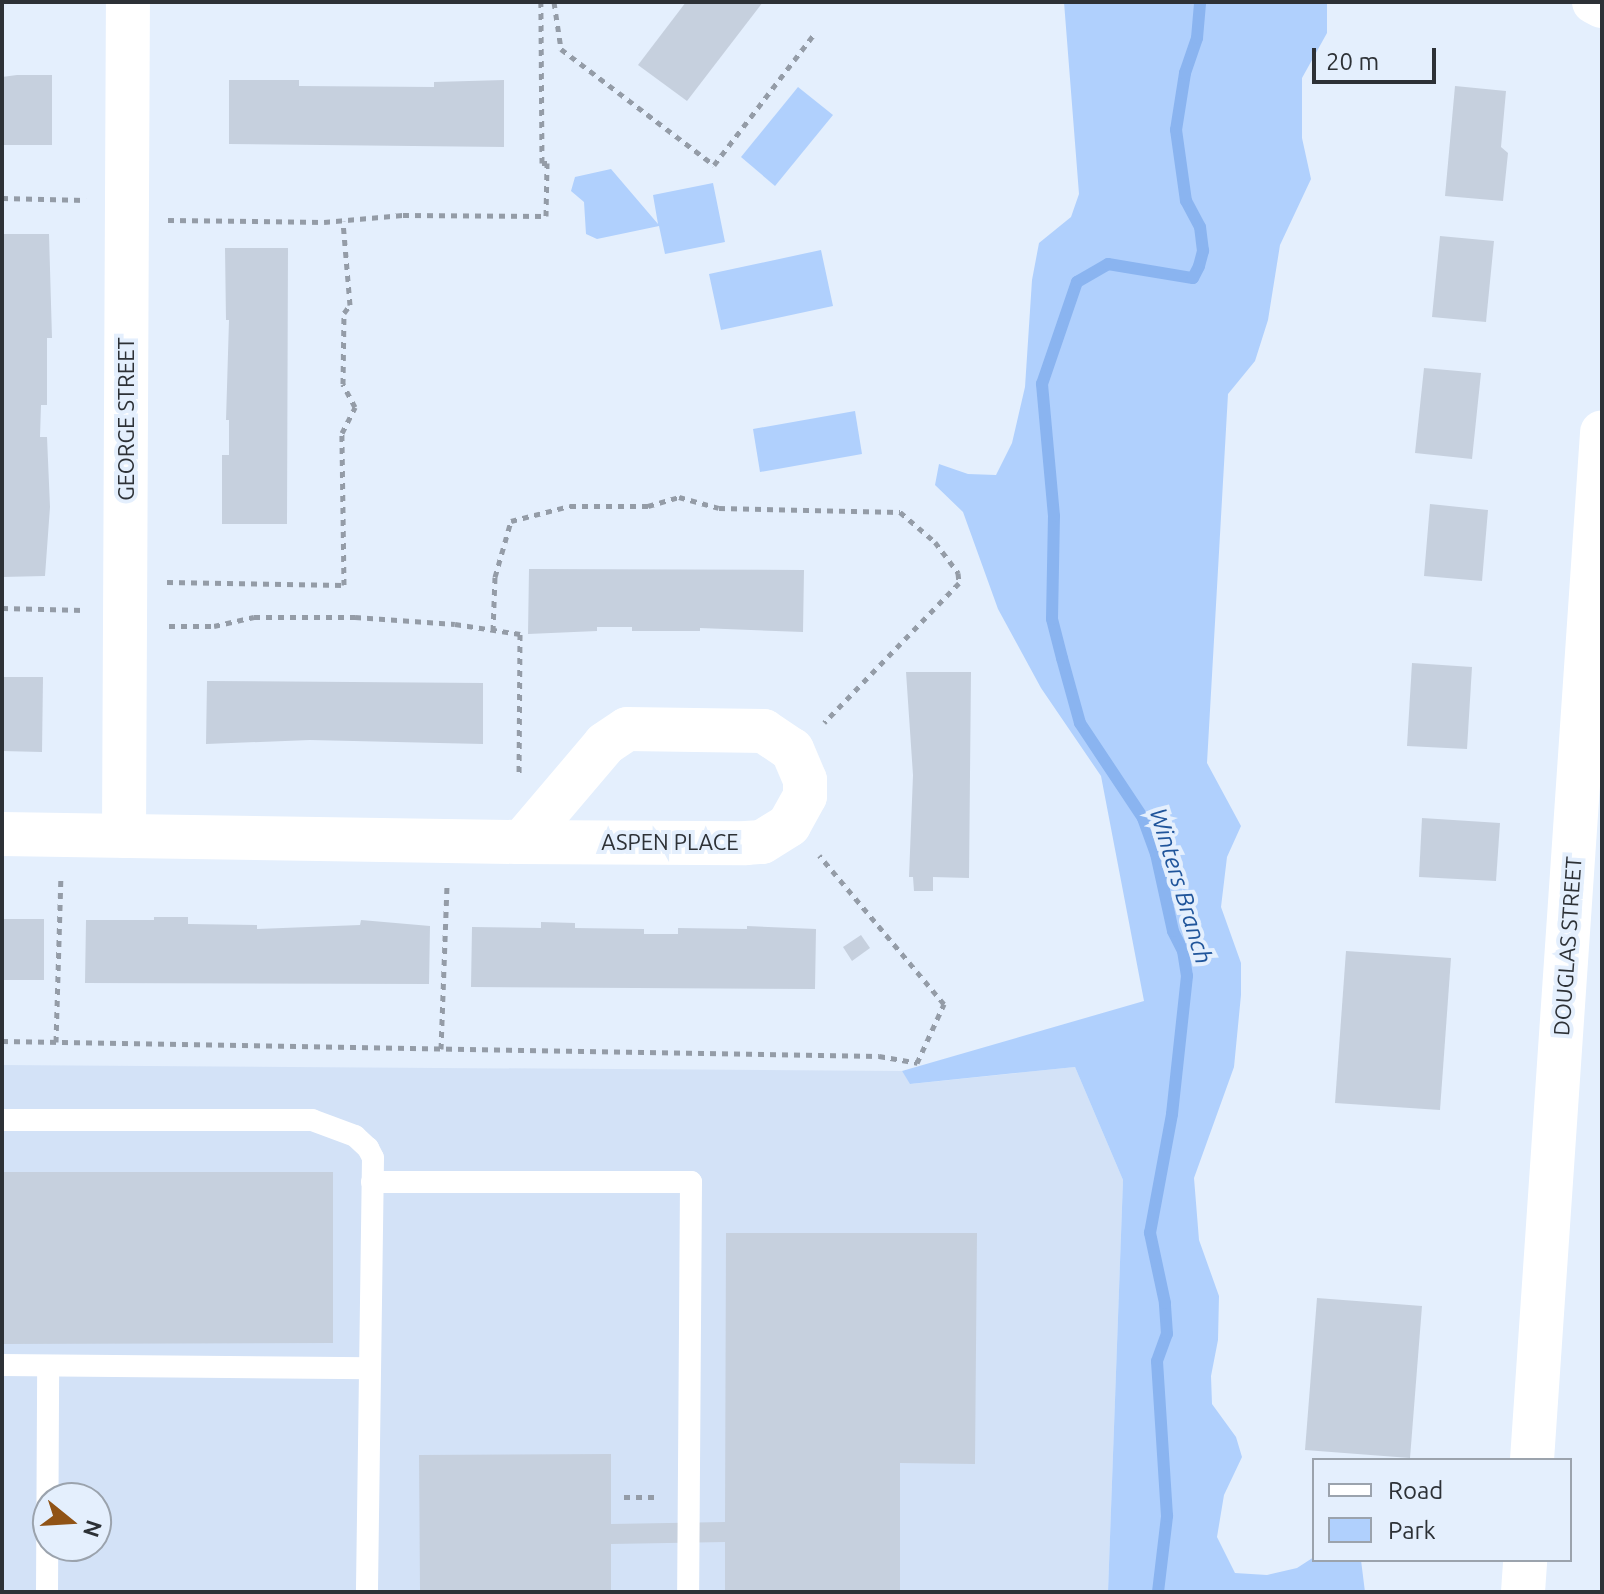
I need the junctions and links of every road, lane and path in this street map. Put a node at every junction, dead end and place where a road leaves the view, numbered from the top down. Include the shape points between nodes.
1 (128, 2) edge
2 (541, 2) edge
3 (554, 2) edge
4 (1594, 2) edge
5 (1602, 6) edge
6 (814, 34) dead end
7 (2, 198) edge
8 (127, 210) junction
9 (343, 221) junction
10 (1602, 432) edge
11 (126, 606) junction
12 (2, 608) edge
13 (493, 631) junction
14 (794, 753) junction
15 (792, 822) junction
16 (2, 834) edge
17 (62, 835) junction
18 (124, 836) junction
19 (448, 841) junction
20 (520, 842) junction
21 (2, 1041) edge
22 (56, 1042) junction
23 (441, 1049) junction
24 (2, 1120) edge
25 (372, 1182) junction
26 (2, 1365) edge
27 (48, 1366) junction
28 (370, 1368) junction
29 (1532, 1458) edge
30 (1525, 1562) edge
31 (47, 1592) edge
32 (367, 1592) edge
33 (688, 1592) edge
34 (1523, 1592) edge

1 - 8 street, GEORGE STREET
2 - 9 path via 546,216 403,215
3 - 6 path via 561,49 714,165
4 - 5 street
7 - 8 path
8 - 9 path
8 - 11 street, GEORGE STREET
9 - 11 path via 350,305 344,313 343,384 355,407 342,433 344,585
10 - 29 street, DOUGLAS STREET
11 - 12 path
11 - 13 path via 214,626 254,617 355,617
11 - 18 street, GEORGE STREET
13 - 14 path via 495,577 511,521 570,506 648,506 679,497 719,508 900,512 935,542 958,573 959,583
13 - 20 path via 523,637
14 - 15 street via 805,796
14 - 20 street via 780,739 748,729 627,729 605,744
15 - 20 street, ASPEN PLACE via 778,835 746,843
15 - 23 path via 944,1004 917,1063 879,1056
16 - 17 street, ASPEN PLACE
17 - 18 street, ASPEN PLACE
17 - 22 path
18 - 19 street, ASPEN PLACE
19 - 20 street, ASPEN PLACE
19 - 23 path
21 - 22 path
22 - 23 path
24 - 25 lane via 312,1120 355,1136 368,1148
25 - 28 lane
25 - 33 lane via 691,1182
26 - 27 lane
27 - 28 lane
27 - 31 lane
28 - 32 lane
30 - 34 street

